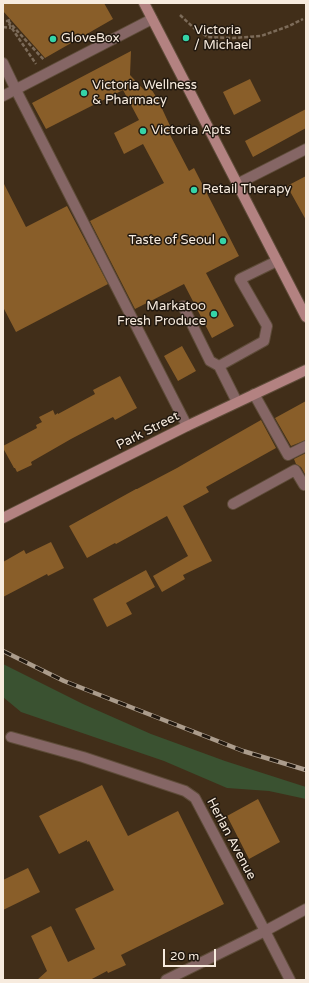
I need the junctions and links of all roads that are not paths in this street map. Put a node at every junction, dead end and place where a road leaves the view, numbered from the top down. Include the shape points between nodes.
1 (144, 3) edge
2 (152, 19) junction
3 (3, 63) edge
4 (16, 90) junction
5 (3, 96) edge
6 (306, 149) edge
7 (237, 184) junction
8 (277, 262) junction
9 (183, 306) dead end
10 (306, 317) edge
11 (220, 366) junction
12 (306, 370) edge
13 (254, 394) junction
14 (237, 402) junction
15 (187, 426) junction
16 (306, 446) edge
17 (288, 455) junction
18 (295, 470) junction
19 (306, 484) edge
20 (233, 504) dead end
21 (3, 518) edge
22 (11, 737) dead end
23 (306, 909) edge
24 (265, 931) junction
25 (166, 980) edge
26 (290, 980) edge

1 - 2 main road
2 - 4 street
2 - 7 main road
3 - 4 street
4 - 5 street
4 - 15 street
6 - 7 street
7 - 8 main road
8 - 10 main road
8 - 11 street via 240,279 267,326 264,341
9 - 11 street via 210,361
11 - 14 street
12 - 13 main road, Park Street
13 - 14 main road, Park Street
13 - 17 street
14 - 15 main road, Park Street
15 - 21 main road, Park Street
16 - 17 street
17 - 18 street
18 - 19 street via 304,485
18 - 20 street
22 - 24 street, Herlan Avenue via 98,761 185,791 195,798
23 - 24 street
24 - 25 street
24 - 26 street, Herlan Avenue

